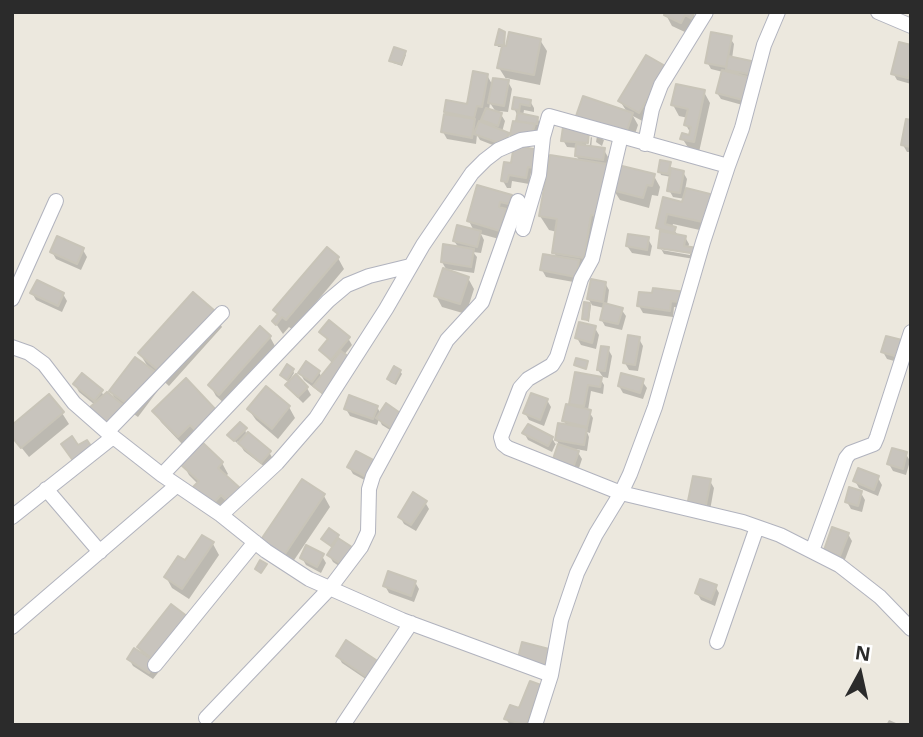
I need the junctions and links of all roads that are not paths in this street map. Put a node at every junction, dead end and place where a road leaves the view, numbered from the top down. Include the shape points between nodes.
1 (706, 12) edge
2 (778, 12) edge
3 (878, 12) edge
4 (911, 26) edge
5 (621, 136) junction
6 (543, 137) junction
7 (645, 144) junction
8 (728, 166) junction
9 (56, 201) dead end
10 (518, 201) dead end
11 (523, 229) dead end
12 (410, 266) junction
13 (12, 299) edge
14 (222, 313) dead end
15 (911, 332) edge
16 (12, 347) edge
17 (110, 435) junction
18 (162, 475) junction
19 (176, 486) junction
20 (46, 489) junction
21 (621, 493) junction
22 (221, 515) junction
23 (12, 517) edge
24 (757, 527) junction
25 (255, 542) junction
26 (812, 551) junction
27 (100, 552) junction
28 (330, 588) junction
29 (411, 623) junction
30 (12, 627) edge
31 (911, 629) edge
32 (717, 642) dead end
33 (156, 665) dead end
34 (551, 676) junction
35 (206, 718) dead end
36 (343, 725) edge
37 (535, 725) edge

1 - 7 street via 662,85
2 - 8 street
3 - 4 street
5 - 6 street via 549,116
5 - 7 street
5 - 21 street via 592,258 584,269 557,357 520,388 500,437 508,448
6 - 11 street via 539,175
6 - 12 street via 521,140 485,160
7 - 8 street
8 - 21 street via 655,407
9 - 13 street
10 - 28 street via 488,290 447,340 373,476 368,533
12 - 18 street via 347,285 328,301
12 - 22 street via 316,418 277,463
14 - 17 street
15 - 26 street via 874,444 846,458
16 - 17 street via 44,364 75,403
17 - 18 street
17 - 20 street
18 - 19 street
19 - 22 street
19 - 27 street
20 - 23 street
20 - 27 street
21 - 24 street
21 - 34 street via 577,573 561,620
22 - 25 street
24 - 26 street
24 - 32 street
25 - 28 street
25 - 33 street
26 - 31 street via 839,565 880,597
27 - 30 street
28 - 29 street
28 - 35 street
29 - 34 street
29 - 36 street
34 - 37 street

